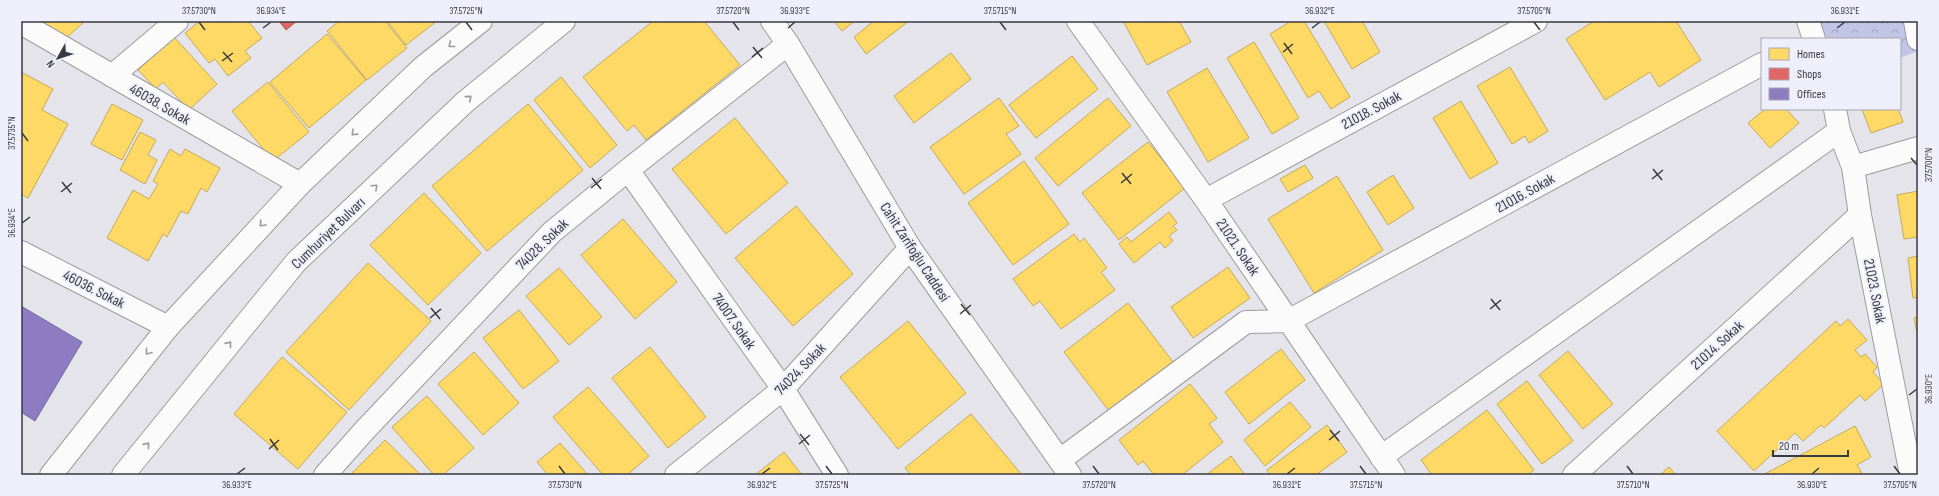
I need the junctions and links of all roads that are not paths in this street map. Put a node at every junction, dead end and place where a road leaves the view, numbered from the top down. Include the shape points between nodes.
1 (176, 21) edge
2 (481, 21) edge
3 (564, 21) edge
4 (772, 21) edge
5 (1078, 21) edge
6 (1536, 21) edge
7 (1915, 21) edge
8 (21, 23) edge
9 (1918, 39) edge
10 (788, 44) junction
11 (1761, 65) edge
12 (112, 76) junction
13 (1835, 110) edge
14 (1839, 130) junction
15 (1918, 148) edge
16 (1853, 167) junction
17 (628, 170) junction
18 (300, 184) junction
19 (1206, 200) junction
20 (1860, 215) junction
21 (910, 248) junction
22 (21, 252) edge
23 (1288, 322) junction
24 (168, 326) junction
25 (783, 389) junction
26 (1381, 457) junction
27 (1065, 467) edge
28 (51, 475) edge
29 (123, 475) edge
30 (325, 475) edge
31 (676, 475) edge
32 (837, 475) edge
33 (1394, 475) edge
34 (1574, 475) edge
35 (1911, 475) edge

1 - 12 street
2 -> 18 street via 423,67
29 -> 3 street, Cumhuriyet Bulvarı via 296,262 465,102
4 - 10 street, Cahit Zarifoğlu Caddesi
5 - 19 street, 21021. Sokak
6 - 19 street, 21018. Sokak
7 - 9 street
8 - 12 street, 46038. Sokak
10 - 17 street, 74028. Sokak
10 - 21 street, Cahit Zarifoğlu Caddesi
11 - 23 street, 21016. Sokak
12 - 18 street, 46038. Sokak
13 - 14 street, 21023. Sokak
14 - 16 street, 21023. Sokak
14 - 26 street
15 - 16 street
16 - 20 street, 21023. Sokak
17 - 25 street, 74007. Sokak
17 - 30 street, 74028. Sokak via 552,232
18 -> 24 street
19 - 23 street, 21021. Sokak
20 - 34 street, 21014. Sokak
20 - 35 street, 21023. Sokak
21 - 25 street, 74024. Sokak
21 - 27 street, Cahit Zarifoğlu Caddesi
22 - 24 street, 46036. Sokak
23 - 26 street, 21021. Sokak
23 - 27 street via 1246,322
24 -> 28 street
25 - 31 street, 74024. Sokak
25 - 32 street, 74007. Sokak
26 - 33 street, 21021. Sokak

